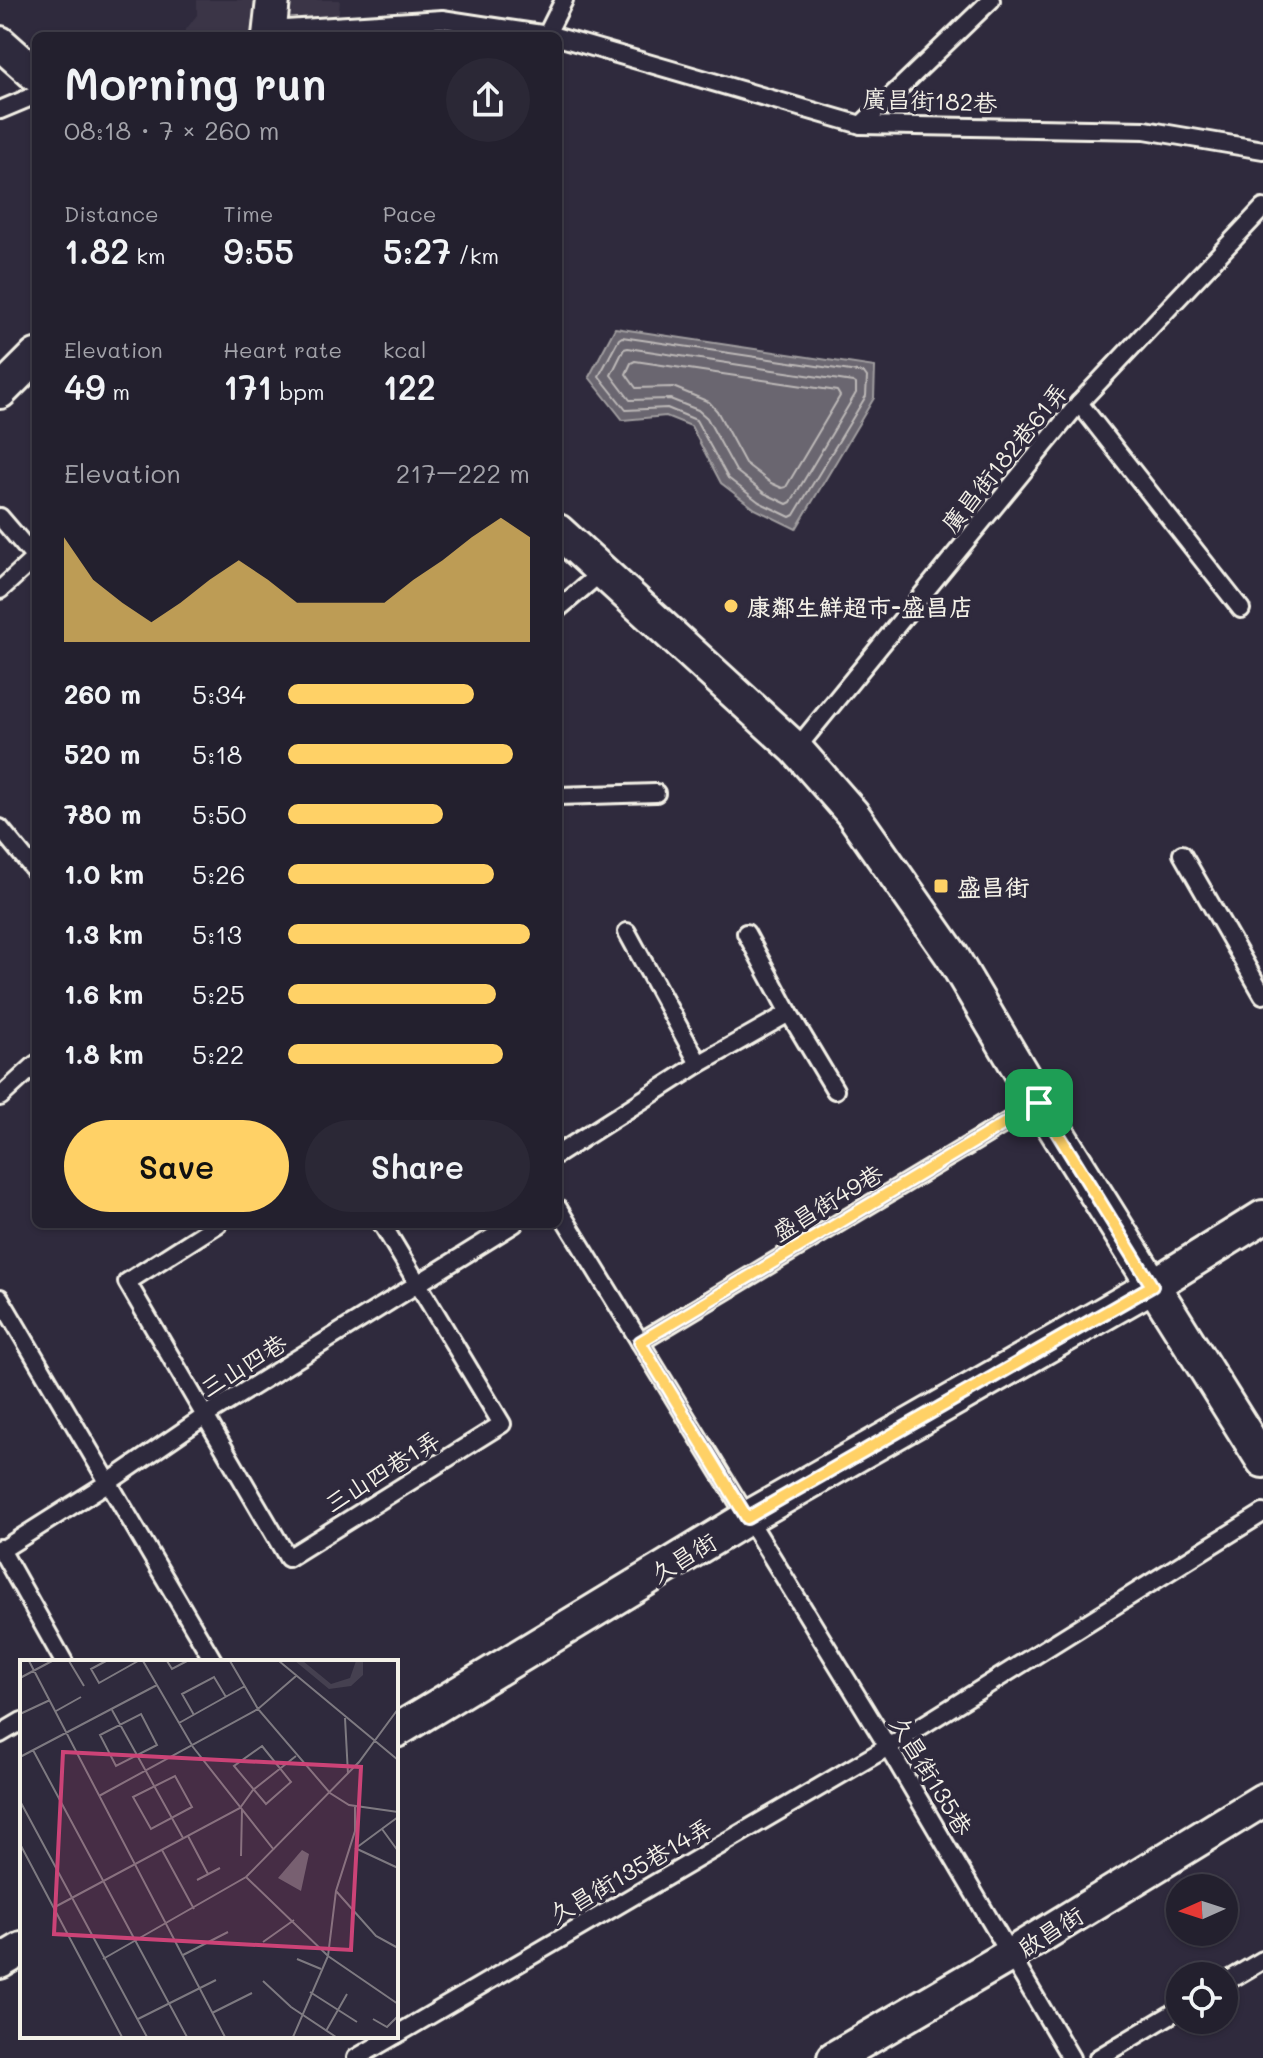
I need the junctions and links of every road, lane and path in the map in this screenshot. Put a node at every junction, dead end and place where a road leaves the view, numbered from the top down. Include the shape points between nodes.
1 (991, 0) edge
2 (560, 2) edge
3 (271, 22) edge
4 (532, 32) edge
5 (554, 32) edge
6 (562, 38) edge
7 (0, 43) edge
8 (32, 71) edge
9 (32, 97) edge
10 (0, 110) edge
11 (861, 125) junction
12 (1263, 150) edge
13 (1263, 208) edge
14 (32, 360) edge
15 (0, 392) edge
16 (1079, 403) junction
17 (0, 517) edge
18 (562, 535) edge
19 (32, 553) edge
20 (32, 562) edge
21 (603, 571) junction
22 (0, 590) edge
23 (562, 606) edge
24 (1241, 609) dead end
25 (796, 749) junction
26 (656, 793) dead end
27 (562, 796) edge
28 (0, 828) edge
29 (1182, 854) dead end
30 (32, 867) edge
31 (627, 932) dead end
32 (746, 933) dead end
33 (1263, 995) edge
34 (789, 1013) junction
35 (699, 1064) junction
36 (32, 1068) edge
37 (835, 1090) dead end
38 (0, 1097) edge
39 (1039, 1103) junction
40 (562, 1151) edge
41 (562, 1215) edge
42 (1263, 1217) edge
43 (212, 1228) edge
44 (384, 1228) edge
45 (507, 1228) edge
46 (418, 1283) junction
47 (1152, 1286) junction
48 (0, 1298) edge
49 (640, 1342) junction
50 (205, 1416) junction
51 (1263, 1461) edge
52 (109, 1482) junction
53 (1263, 1513) edge
54 (747, 1518) junction
55 (0, 1550) edge
56 (63, 1660) edge
57 (213, 1660) edge
58 (20, 1722) edge
59 (398, 1730) edge
60 (0, 1734) edge
61 (888, 1747) junction
62 (1263, 1800) edge
63 (20, 1950) edge
64 (1010, 1955) junction
65 (1263, 1960) edge
66 (0, 1962) edge
67 (1238, 1975) edge
68 (1166, 2017) edge
69 (398, 2033) edge
70 (390, 2038) edge
71 (356, 2058) edge
72 (834, 2058) edge
73 (1071, 2058) edge
74 (1098, 2058) edge

1 - 11 lane
2 - 5 lane
3 - 4 lane, 廣昌街182巷 via 442,19
6 - 11 lane, 廣昌街182巷
7 - 8 street
9 - 10 lane
11 - 12 lane, 廣昌街182巷 via 1145,130
13 - 16 lane, 廣昌街182巷61弄
14 - 15 street
16 - 24 lane
16 - 25 lane, 廣昌街182巷61弄
17 - 19 lane
18 - 21 street
20 - 22 lane
21 - 23 lane
21 - 25 street
25 - 39 street via 852,813 952,956
26 - 27 lane
28 - 30 lane
29 - 33 lane
31 - 35 lane
32 - 34 lane
34 - 35 lane
34 - 37 lane
35 - 40 lane
36 - 38 lane
39 - 47 street
39 - 49 lane, 盛昌街49巷
41 - 49 lane, 久昌街135巷
42 - 47 street, 久昌街
43 - 50 lane via 127,1282
44 - 46 lane
45 - 46 lane, 三山四巷
46 - 50 lane, 三山四巷
46 - 50 lane, 三山四巷1弄 via 502,1424 288,1558
47 - 51 street
47 - 54 street, 久昌街
48 - 52 lane
49 - 54 lane, 久昌街135巷
50 - 52 lane, 三山四巷
52 - 55 lane, 三山四巷
52 - 57 lane
53 - 61 lane, 久昌街135巷14弄
54 - 59 street, 久昌街
54 - 61 lane, 久昌街135巷
55 - 56 lane
58 - 60 lane
61 - 64 lane, 久昌街135巷
61 - 69 lane, 久昌街135巷14弄
62 - 64 street, 啟昌街
63 - 66 street
64 - 72 street, 啟昌街
64 - 73 lane, 久昌街135巷
65 - 67 lane
68 - 74 lane
70 - 71 lane, 久昌街135巷14弄

